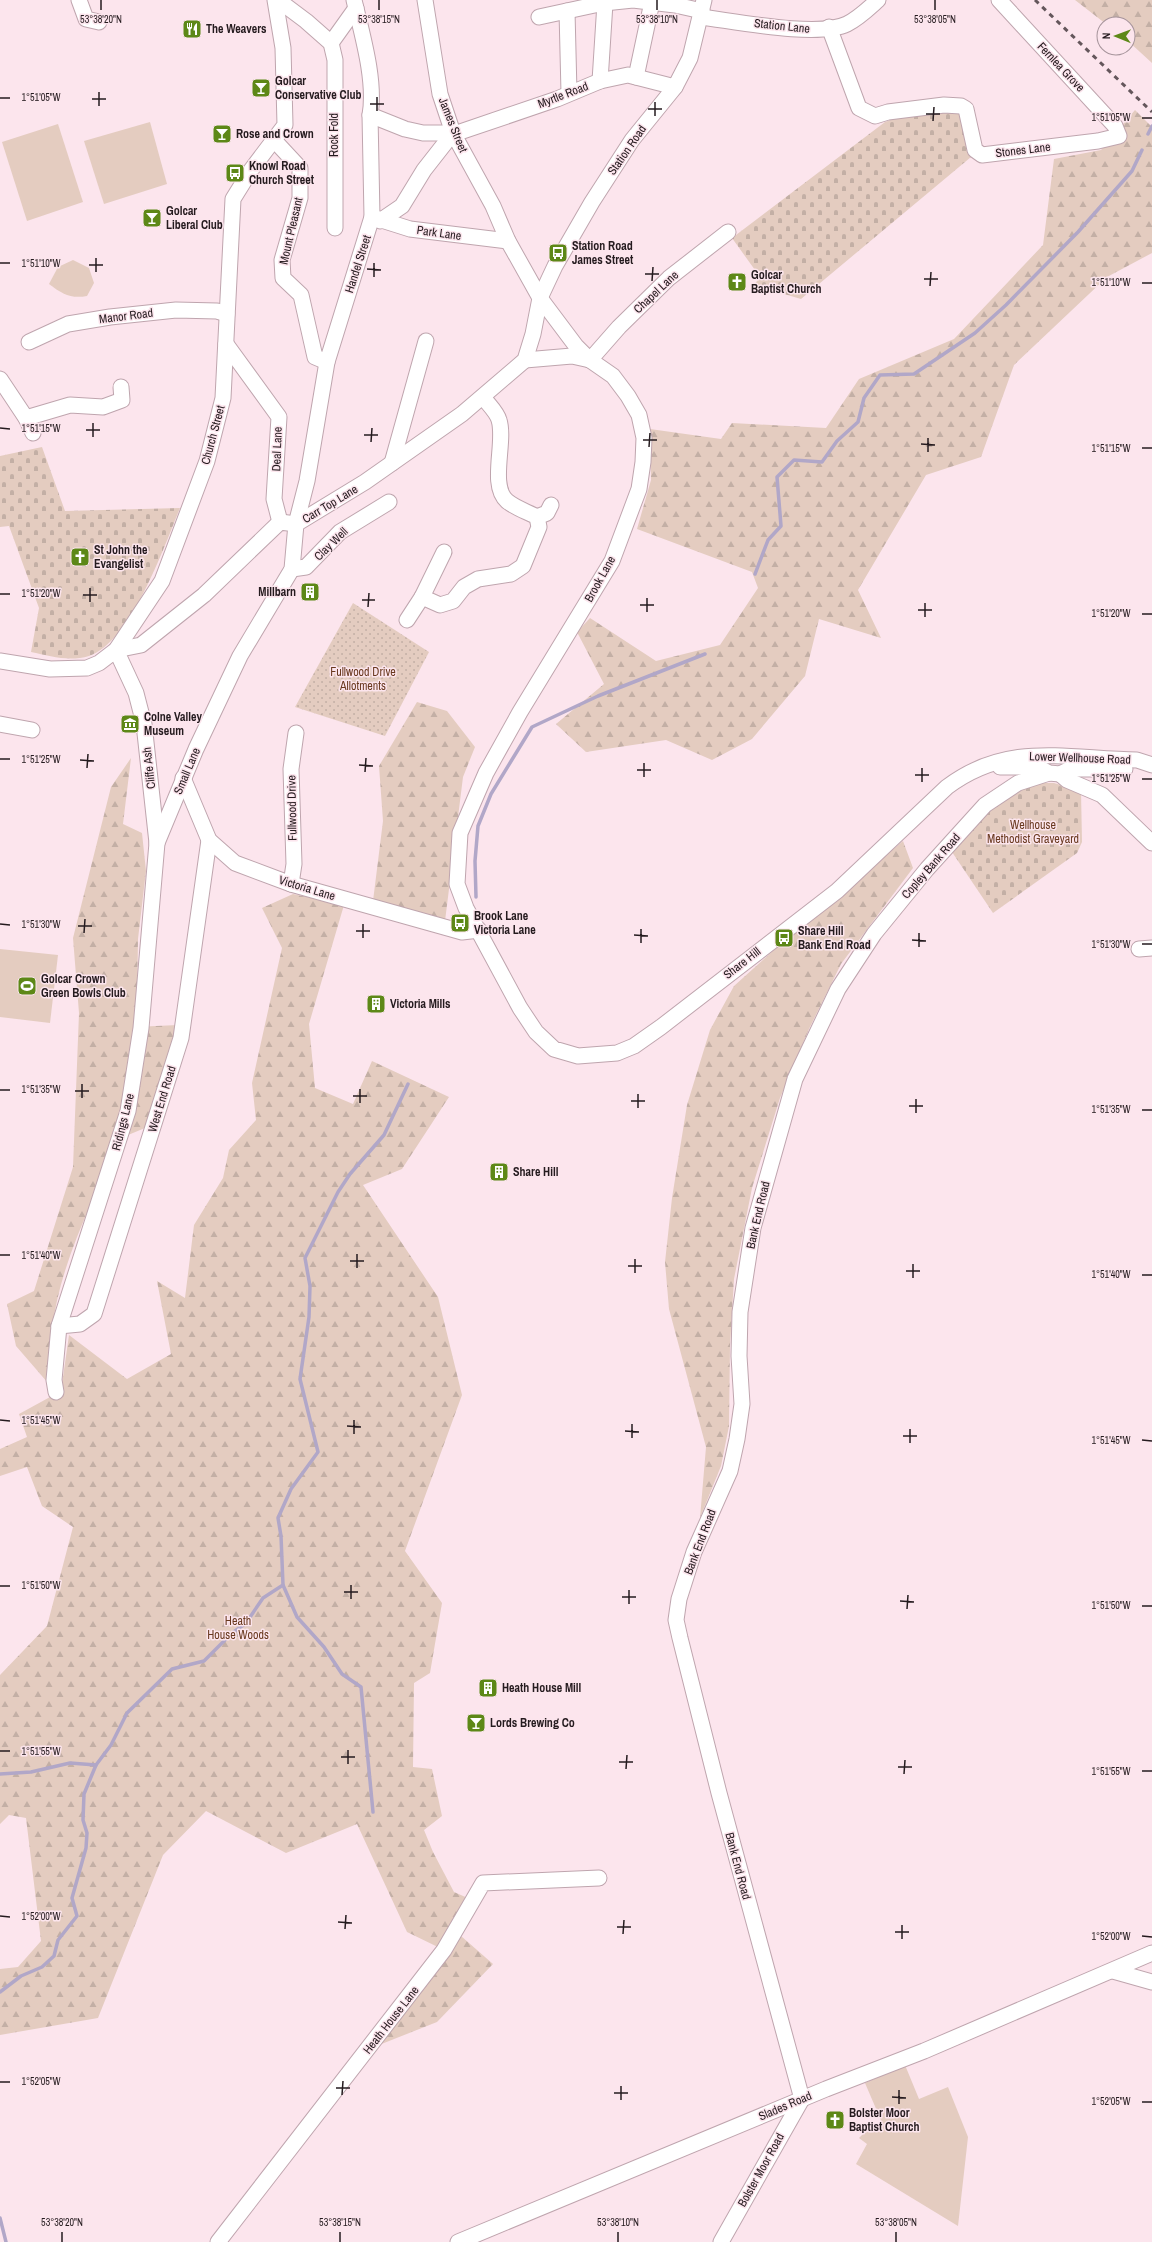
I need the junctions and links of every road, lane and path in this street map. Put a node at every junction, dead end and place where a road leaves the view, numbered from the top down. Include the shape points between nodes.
1 (79, 0) edge
2 (276, 0) edge
3 (425, 0) edge
4 (878, 0) edge
5 (999, 0) edge
6 (652, 2) junction
7 (605, 3) junction
8 (355, 4) edge
9 (574, 7) edge
10 (703, 9) edge
11 (539, 17) dead end
12 (99, 22) dead end
13 (829, 28) junction
14 (331, 43) junction
15 (636, 76) junction
16 (600, 81) junction
17 (674, 87) junction
18 (570, 93) junction
19 (370, 115) junction
20 (453, 133) junction
21 (1119, 136) joint
22 (274, 140) junction
23 (376, 219) junction
24 (335, 228) dead end
25 (728, 232) dead end
26 (508, 241) junction
27 (540, 298) junction
28 (228, 314) junction
29 (426, 341) dead end
30 (29, 342) dead end
31 (226, 344) junction
32 (525, 360) junction
33 (590, 360) junction
34 (327, 362) junction
35 (0, 379) edge
36 (121, 387) dead end
37 (483, 397) junction
38 (26, 418) junction
39 (33, 433) dead end
40 (392, 463) junction
41 (389, 502) dead end
42 (551, 504) dead end
43 (537, 517) junction
44 (280, 522) junction
45 (296, 524) junction
46 (444, 552) dead end
47 (292, 569) junction
48 (422, 597) junction
49 (407, 620) dead end
50 (116, 650) junction
51 (240, 656) joint
52 (0, 661) edge
53 (0, 724) edge
54 (32, 730) dead end
55 (296, 733) dead end
56 (1152, 766) edge
57 (985, 767) junction
58 (1054, 773) junction
59 (183, 778) junction
60 (209, 840) junction
61 (157, 843) junction
62 (1152, 843) edge
63 (291, 884) junction
64 (466, 908) joint
65 (479, 930) junction
66 (838, 989) joint
67 (59, 1326) junction
68 (56, 1392) dead end
69 (599, 1878) dead end
70 (1152, 1953) edge
71 (1113, 1971) junction
72 (1152, 1982) edge
73 (802, 2099) junction
74 (218, 2242) edge
75 (458, 2242) edge
76 (721, 2242) edge

1 - 12 street via 86,19
2 - 14 street
2 - 22 street, Church Street via 283,48 286,125
3 - 20 street, James Street via 440,94
4 - 13 street, Station Lane via 862,16 845,25
5 - 21 street, Fernlea Grove via 1115,126
6 - 7 street, Station Lane via 633,0
6 - 10 street, Station Lane
6 - 15 street
7 - 9 street, Station Lane
7 - 16 street
8 - 14 street
8 - 19 street, Handel Street via 366,58 372,104
9 - 11 street, Station Lane
9 - 18 street
10 - 13 street, Station Lane via 812,30
10 - 17 street, Station Road via 690,58
13 - 21 street, Stones Lane via 859,108 875,116 944,105 961,106 966,109 975,150 982,155 1098,141
14 - 24 street, Rock Fold via 335,60
15 - 16 street, Myrtle Road via 628,75
15 - 17 street, Myrtle Road
16 - 18 street, Myrtle Road
17 - 27 street, Station Road via 632,140 596,196 555,266
18 - 20 street, Myrtle Road
19 - 20 street, Myrtle Road via 405,129 423,133
19 - 23 street, Handel Street
20 - 23 street via 424,170 402,206
20 - 26 street, James Street via 493,206
22 - 28 street, Church Street via 233,199
22 - 34 street, Mount Pleasant via 300,168 300,198 282,260 283,278 301,295 315,357
23 - 26 street, Park Lane via 410,229
23 - 34 street, Handel Street
25 - 33 street, Chapel Lane via 669,278 619,327
26 - 27 street, Brook Lane
27 - 32 street
27 - 33 street, Brook Lane via 576,346
28 - 30 street, Manor Road via 216,311 176,310 110,317 68,324
28 - 31 street, Church Street
29 - 40 street
31 - 44 street, Deal Lane via 279,417 274,499
31 - 50 street, Church Street via 223,398 208,461 162,581
32 - 33 street via 572,356
32 - 37 street, Carr Top Lane
33 - 64 street, Brook Lane via 613,376 639,415 644,438 639,489 612,561 520,712 486,773 460,833 457,884
34 - 45 street, Handel Street via 307,481
35 - 38 street
36 - 38 street via 122,400 103,407 70,405
37 - 40 street, Carr Top Lane
37 - 43 street via 499,420 502,446 499,477 501,492 507,501
38 - 39 street
40 - 45 street, Carr Top Lane
41 - 47 street, Clay Well via 340,532 306,567
42 - 43 street via 547,513
43 - 48 street via 539,527 522,566 511,574 478,578 464,587 453,601 440,605
44 - 45 street, Carr Top Lane
44 - 50 street via 204,595 141,645
45 - 47 street, Clay Well
46 - 48 street
47 - 51 street, Clay Well
48 - 49 street
50 - 52 street, Church Street via 99,663 87,668 50,670
50 - 61 street, Cliffe Ash via 136,694 144,724
51 - 59 street, Small Lane
53 - 54 street
55 - 63 street, Fullwood Drive via 291,769 294,864
56 - 57 street, Lower Wellhouse Road via 1137,760 1021,756
56 - 58 street, Copley Bank Road via 1116,770 1070,769
57 - 58 street via 1038,767
57 - 65 street, Share Hill via 966,773 947,787 837,891 661,1027 634,1046 617,1053 578,1056 554,1049 540,1037 520,1008
58 - 62 street via 1102,795
58 - 66 street, Copley Bank Road via 1018,783 1004,790 976,814 874,934
59 - 60 street, Victoria Lane
59 - 61 street, Small Lane
60 - 63 street, Victoria Lane via 235,863
60 - 67 street, West End Road via 181,1038 94,1314 80,1324
61 - 67 street, Ridings Lane via 142,1028 128,1111
63 - 65 street, Victoria Lane via 462,932
64 - 65 street, Share Hill
66 - 73 street, Bank End Road via 795,1079 755,1221 740,1312 742,1404 737,1439 730,1471 694,1552 679,1599 676,1620 719,1793
67 - 68 street, Ridings Lane via 54,1380
69 - 74 street, Heath House Lane via 483,1883 444,1950
70 - 71 street, Slades Road
71 - 72 street
71 - 73 street, Slades Road via 924,2051
73 - 75 street, Slades Road
73 - 76 street, Bolster Moor Road

